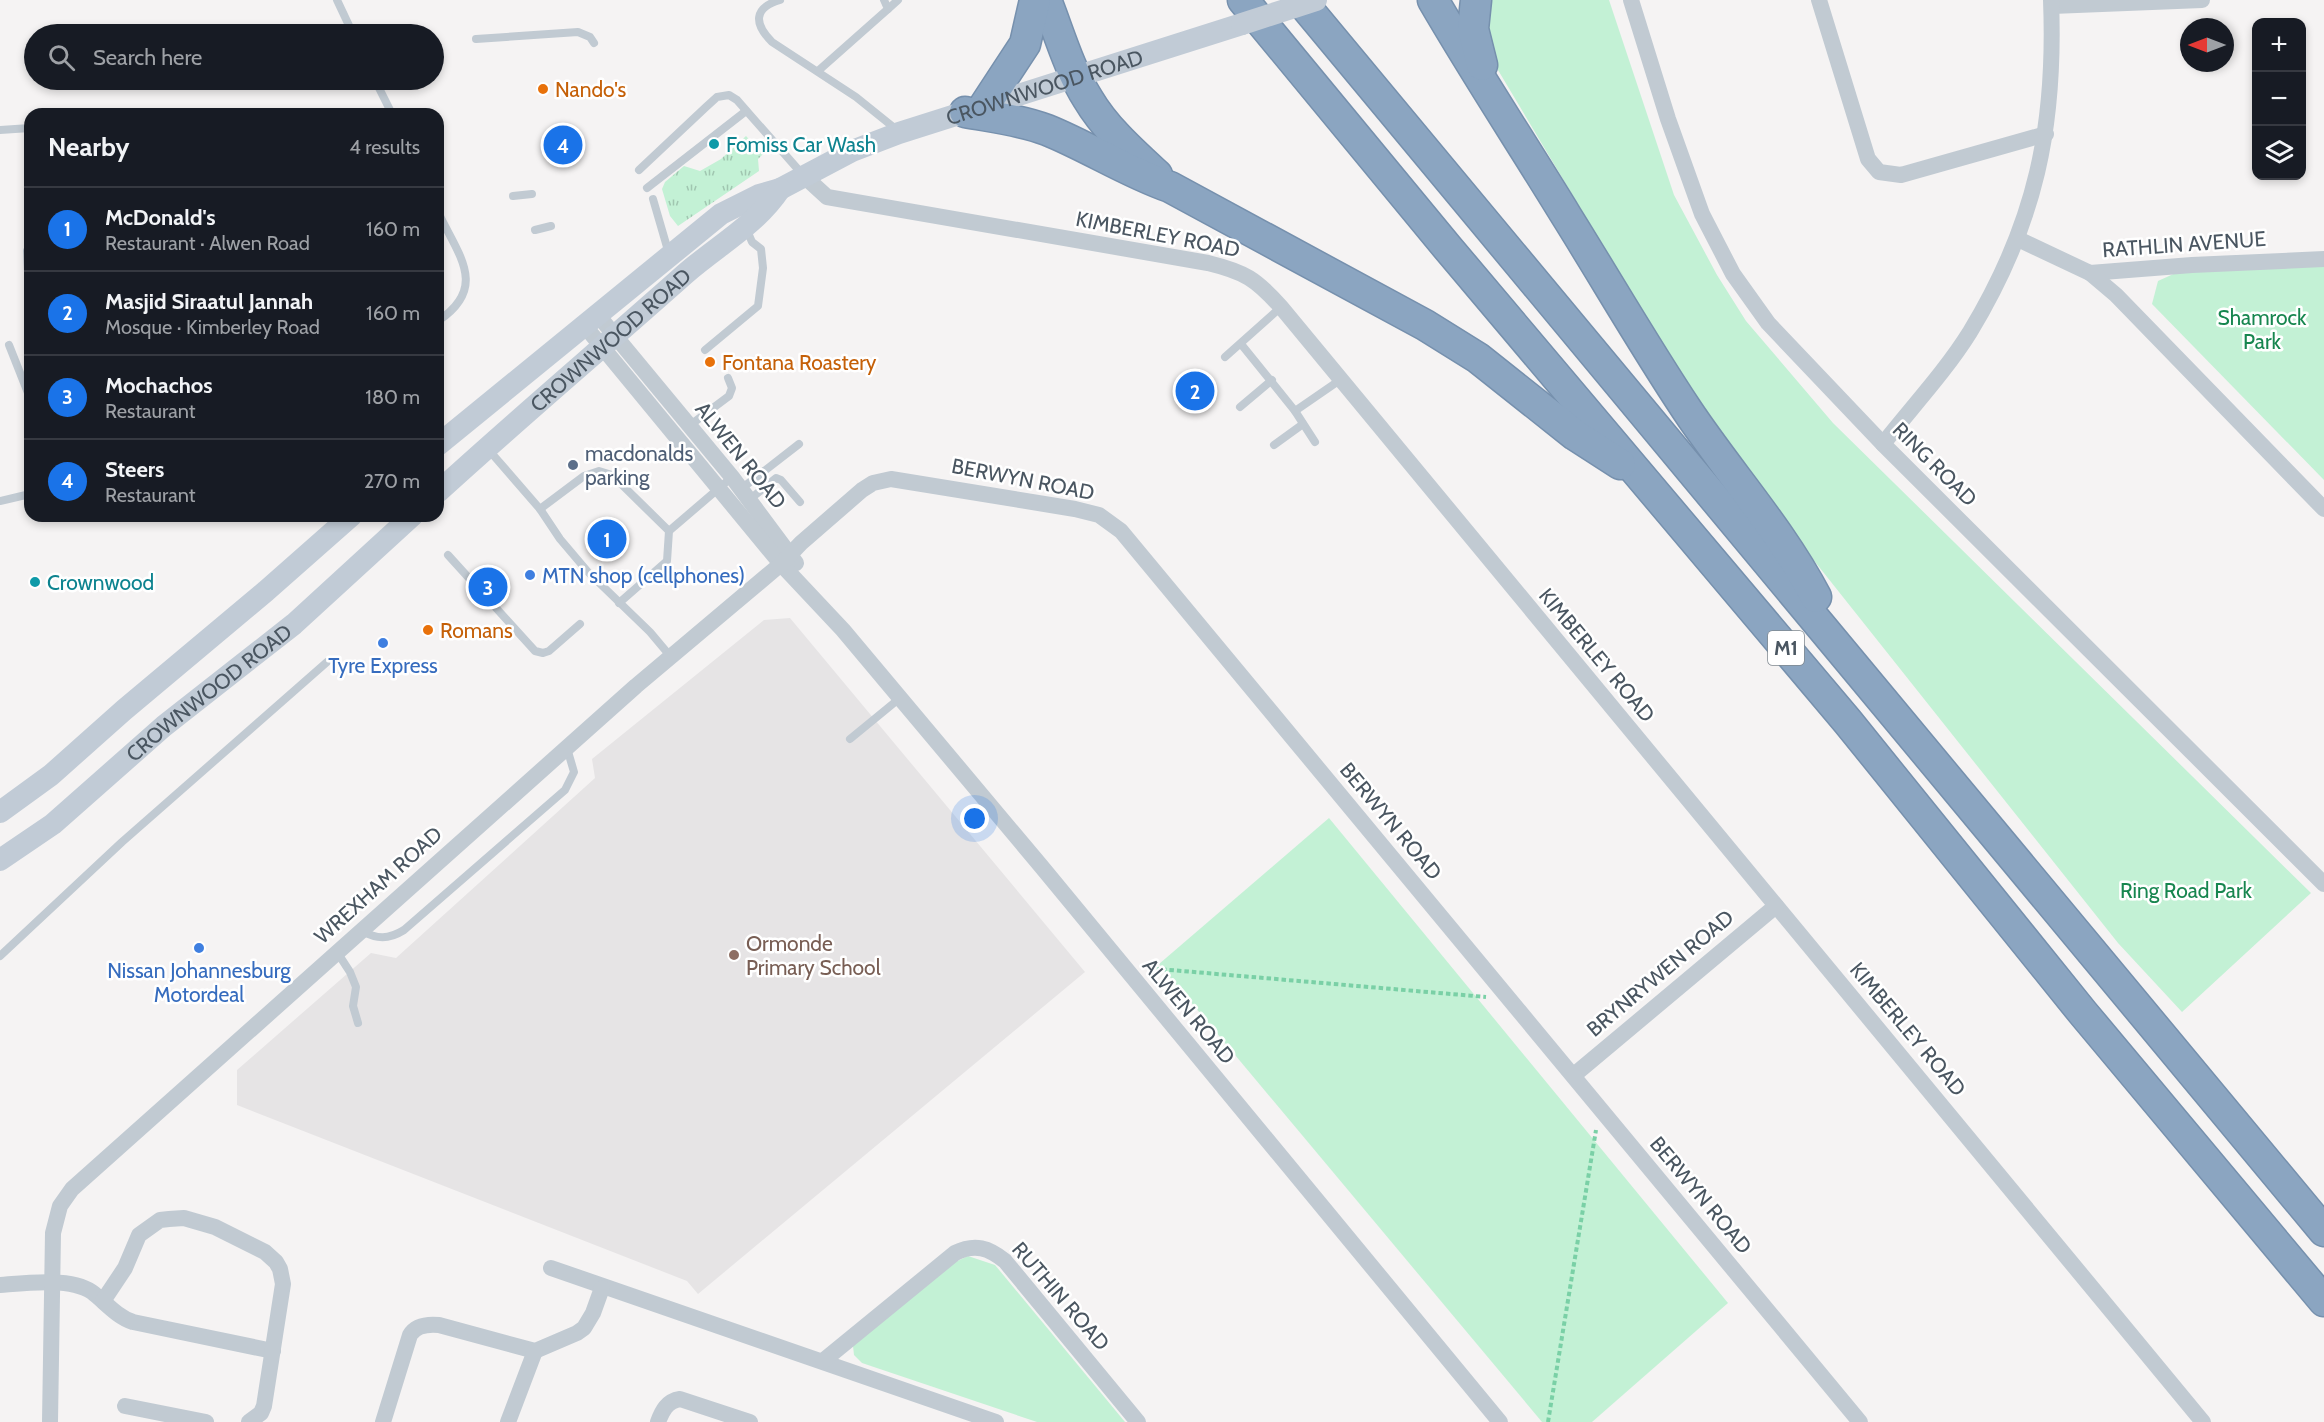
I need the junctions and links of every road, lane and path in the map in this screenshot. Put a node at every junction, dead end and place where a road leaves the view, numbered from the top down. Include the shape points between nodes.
1 (337, 0) edge
2 (780, 0) edge
3 (884, 0) edge
4 (898, 0) edge
5 (1035, 0) edge
6 (1046, 0) edge
7 (1243, 0) edge
8 (1300, 0) edge
9 (1316, 0) edge
10 (1433, 0) edge
11 (1476, 0) edge
12 (1631, 0) edge
13 (1819, 0) edge
14 (2202, 0) edge
15 (2051, 3) edge
16 (888, 9) junction
17 (348, 24) edge
18 (476, 39) dead end
19 (594, 43) dead end
20 (818, 71) junction
21 (1076, 76) junction
22 (380, 90) edge
23 (1496, 103) junction
24 (389, 108) edge
25 (975, 109) junction
26 (746, 111) junction
27 (24, 128) edge
28 (0, 130) edge
29 (899, 133) junction
30 (2046, 134) junction
31 (639, 170) dead end
32 (803, 175) junction
33 (647, 188) dead end
34 (1170, 188) junction
35 (780, 189) junction
36 (531, 194) dead end
37 (513, 196) dead end
38 (652, 199) dead end
39 (444, 225) edge
40 (551, 226) dead end
41 (746, 228) junction
42 (536, 230) dead end
43 (2018, 239) junction
44 (669, 255) junction
45 (2324, 259) edge
46 (2090, 273) junction
47 (1281, 307) junction
48 (444, 317) edge
49 (591, 319) junction
50 (608, 341) junction
51 (1241, 344) junction
52 (9, 345) dead end
53 (705, 350) dead end
54 (1225, 357) dead end
55 (728, 378) dead end
56 (1272, 380) junction
57 (1340, 380) junction
58 (24, 383) edge
59 (1240, 407) dead end
60 (1295, 411) junction
61 (1303, 424) junction
62 (689, 426) junction
63 (444, 440) edge
64 (1315, 442) dead end
65 (799, 444) dead end
66 (1883, 444) junction
67 (1274, 445) dead end
68 (486, 448) junction
69 (1646, 481) junction
70 (444, 486) edge
71 (735, 488) junction
72 (24, 495) edge
73 (0, 501) edge
74 (800, 502) dead end
75 (540, 509) junction
76 (2324, 509) edge
77 (344, 522) edge
78 (405, 522) edge
79 (669, 531) junction
80 (448, 555) dead end
81 (786, 559) junction
82 (619, 603) junction
83 (580, 624) dead end
84 (1846, 656) junction
85 (671, 657) junction
86 (327, 662) dead end
87 (900, 698) junction
88 (850, 739) dead end
89 (567, 748) junction
90 (0, 812) edge
91 (0, 860) edge
92 (2324, 884) edge
93 (1776, 906) junction
94 (361, 931) junction
95 (337, 952) junction
96 (0, 956) edge
97 (1122, 966) junction
98 (1509, 999) junction
99 (358, 1023) dead end
100 (1574, 1075) junction
101 (1600, 1108) junction
102 (2324, 1231) edge
103 (551, 1268) dead end
104 (52, 1281) junction
105 (0, 1285) edge
106 (602, 1288) junction
107 (103, 1301) junction
108 (2324, 1301) edge
109 (273, 1351) junction
110 (536, 1351) junction
111 (823, 1361) junction
112 (125, 1406) dead end
113 (950, 1414) edge
114 (50, 1422) edge
115 (206, 1422) edge
116 (249, 1422) edge
117 (383, 1422) edge
118 (508, 1422) edge
119 (658, 1422) edge
120 (750, 1422) edge
121 (996, 1422) edge
122 (1138, 1422) edge
123 (1500, 1422) edge
124 (1548, 1422) edge
125 (1860, 1422) edge
126 (2203, 1422) edge

1 - 17 lane
2 - 20 lane via 765,5 760,13 765,34
3 - 16 lane
4 - 16 lane
5 - 25 highway via 1025,44
6 - 21 highway
7 - 69 highway, M1
8 - 84 highway, M1
9 - 21 main road, CROWNWOOD ROAD, bridge
10 - 23 highway
11 - 23 highway via 1473,29 1477,50
12 - 66 street, RING ROAD via 1688,177 1733,274 1790,348
13 - 30 street via 1868,159 1879,172 1900,175
14 - 15 street
15 - 30 street
16 - 20 lane
18 - 19 lane via 578,32
20 - 29 lane
21 - 25 main road, CROWNWOOD ROAD
21 - 34 highway via 1088,100 1111,129
22 - 24 lane
23 - 84 highway via 1688,412 1808,581
25 - 29 main road, CROWNWOOD ROAD
25 - 34 highway via 1046,130
26 - 31 lane via 729,95 717,97
26 - 32 lane
26 - 33 lane
27 - 28 lane
29 - 32 main road, CROWNWOOD ROAD
30 - 43 street via 2035,187
32 - 35 main road, CROWNWOOD ROAD
32 - 47 street, KIMBERLEY ROAD via 827,197 1234,270 1258,284
34 - 69 highway via 1478,358 1575,435
35 - 41 main road, CROWNWOOD ROAD
35 - 44 main road, CROWNWOOD ROAD via 721,214
36 - 37 lane
38 - 44 lane
39 - 48 lane via 467,273 467,287 461,300
40 - 42 lane
41 - 50 main road, CROWNWOOD ROAD via 688,271
41 - 53 lane via 752,242 761,249 758,306
43 - 46 street, RATHLIN AVENUE
43 - 66 street via 1969,333
44 - 49 main road, CROWNWOOD ROAD
45 - 46 street, RATHLIN AVENUE
46 - 76 street
47 - 51 lane
47 - 57 street, KIMBERLEY ROAD
49 - 50 street, ALWEN ROAD
49 - 63 main road, CROWNWOOD ROAD
50 - 62 street, ALWEN ROAD
50 - 68 main road, CROWNWOOD ROAD
50 - 71 street, ALWEN ROAD
51 - 54 lane
51 - 56 lane
52 - 58 lane
55 - 62 lane via 732,387 729,396
56 - 59 lane
56 - 60 lane
57 - 60 lane
57 - 93 street, KIMBERLEY ROAD
60 - 61 lane
61 - 64 lane
61 - 67 lane
62 - 71 street, ALWEN ROAD
65 - 71 lane
66 - 92 street, RING ROAD
68 - 70 main road, CROWNWOOD ROAD
68 - 75 lane
69 - 108 highway, M1
71 - 74 lane via 776,478
71 - 79 lane
71 - 81 street, ALWEN ROAD
71 - 81 street, ALWEN ROAD
72 - 73 lane
75 - 79 lane via 584,476 599,471 612,476
75 - 82 lane via 573,555
77 - 90 main road, CROWNWOOD ROAD via 51,775
78 - 91 main road, CROWNWOOD ROAD via 294,624 164,726 53,824
79 - 82 lane via 667,561
80 - 83 lane via 535,651 549,651
81 - 85 street, WREXHAM ROAD
81 - 87 street, ALWEN ROAD
81 - 98 street, BERWYN ROAD via 862,490 891,479 1075,509 1114,525
82 - 85 lane
84 - 102 highway, M1
85 - 89 street, WREXHAM ROAD
86 - 96 lane via 122,842
87 - 88 lane
87 - 97 street, ALWEN ROAD
89 - 94 street, WREXHAM ROAD
89 - 94 lane via 574,772 565,790 404,930 379,938
93 - 100 street, BRYNRYWEN ROAD
93 - 126 street, KIMBERLEY ROAD
94 - 95 street, WREXHAM ROAD
95 - 99 lane via 356,987 353,1006
95 - 104 street, WREXHAM ROAD via 72,1189 54,1224
97 - 98 path
97 - 123 street, ALWEN ROAD
98 - 100 street, BERWYN ROAD
100 - 101 street, BERWYN ROAD
101 - 124 path
101 - 125 street, BERWYN ROAD
103 - 106 street
104 - 105 street
104 - 107 street via 88,1290
104 - 114 street, WREXHAM ROAD
106 - 110 street via 584,1328
106 - 111 street
107 - 109 street via 133,1322
107 - 109 street via 125,1268 139,1235 160,1220 195,1221 265,1252 276,1262 283,1284
109 - 116 street via 264,1406
110 - 117 street via 439,1325 419,1327 410,1335
110 - 118 street
111 - 113 street
111 - 122 street, RUTHIN ROAD via 955,1253 985,1248 1005,1261
112 - 115 street
113 - 121 street
119 - 120 street via 665,1407 680,1399

